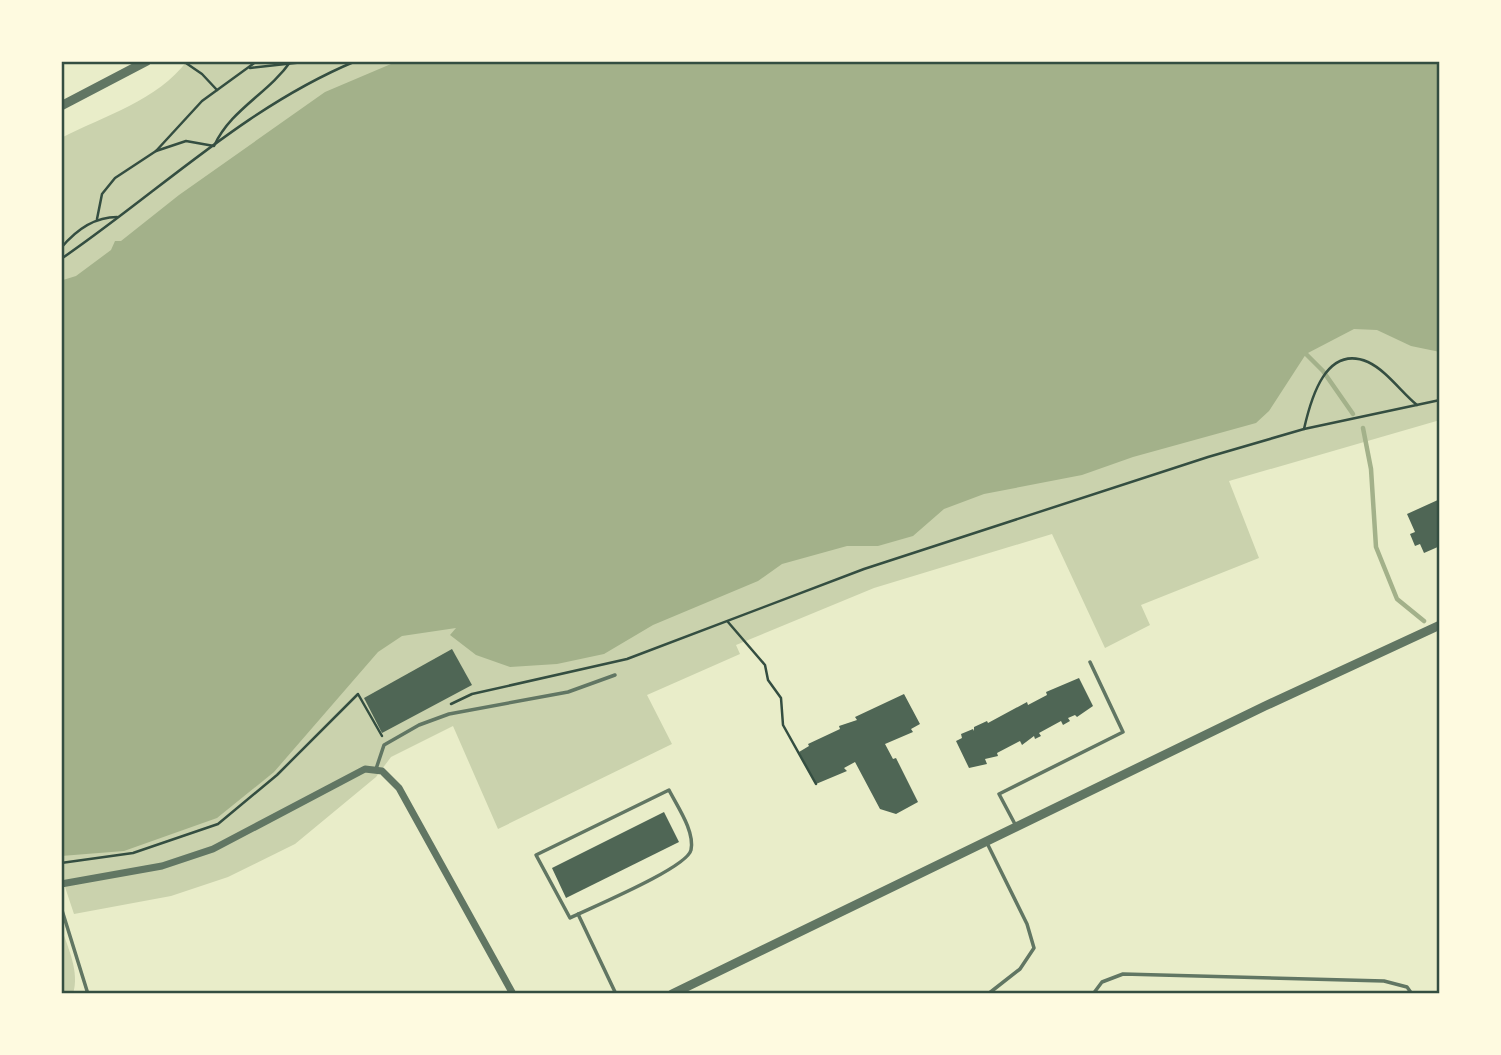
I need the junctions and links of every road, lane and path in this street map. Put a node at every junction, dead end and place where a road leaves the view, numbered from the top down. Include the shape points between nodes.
1 (147, 61) edge
2 (183, 61) edge
3 (257, 61) edge
4 (313, 61) edge
5 (356, 61) edge
6 (289, 63) edge
7 (246, 68) junction
8 (217, 90) junction
9 (61, 106) edge
10 (214, 146) junction
11 (156, 150) junction
12 (118, 217) junction
13 (97, 219) junction
14 (61, 248) edge
15 (61, 259) edge
16 (1440, 400) edge
17 (1417, 405) junction
18 (1304, 429) junction
19 (728, 622) junction
20 (1440, 625) edge
21 (1090, 662) dead end
22 (615, 674) dead end
23 (449, 705) dead end
24 (392, 732) dead end
25 (376, 769) junction
26 (816, 783) dead end
27 (1016, 826) junction
28 (986, 841) junction
29 (61, 863) edge
30 (61, 884) edge
31 (61, 907) edge
32 (578, 914) junction
33 (88, 994) edge
34 (513, 994) edge
35 (616, 994) edge
36 (672, 994) edge
37 (988, 994) edge
38 (1093, 994) edge
39 (1412, 994) edge

1 - 9 street
2 - 8 path
3 - 7 path
4 - 6 path
5 - 10 path via 297,88
6 - 7 path
6 - 10 path via 272,86 236,113
7 - 8 path
8 - 11 path
10 - 11 path via 186,141
10 - 12 path
11 - 13 path via 116,178 102,194
12 - 13 path
12 - 15 path
13 - 14 path via 71,235
16 - 17 path
17 - 18 path
17 - 18 path via 1369,363 1349,357 1322,376
18 - 19 path via 965,534
19 - 23 path via 627,659 472,694
19 - 26 path via 765,665 768,680 781,698 783,724
20 - 27 street
21 - 27 lane via 1123,732 999,794
22 - 25 lane via 568,692 449,714 419,725 384,746
24 - 29 path via 381,737 358,694 277,775 218,824 133,853
25 - 30 street via 354,773 279,817 192,857
25 - 34 street via 399,788
27 - 28 street
28 - 36 street
28 - 37 lane via 1034,948 1020,969
31 - 33 lane
32 - 32 lane via 672,868 689,855 690,833 669,790 536,855 570,918
32 - 35 lane
38 - 39 lane via 1102,982 1124,974 1384,981 1407,987

